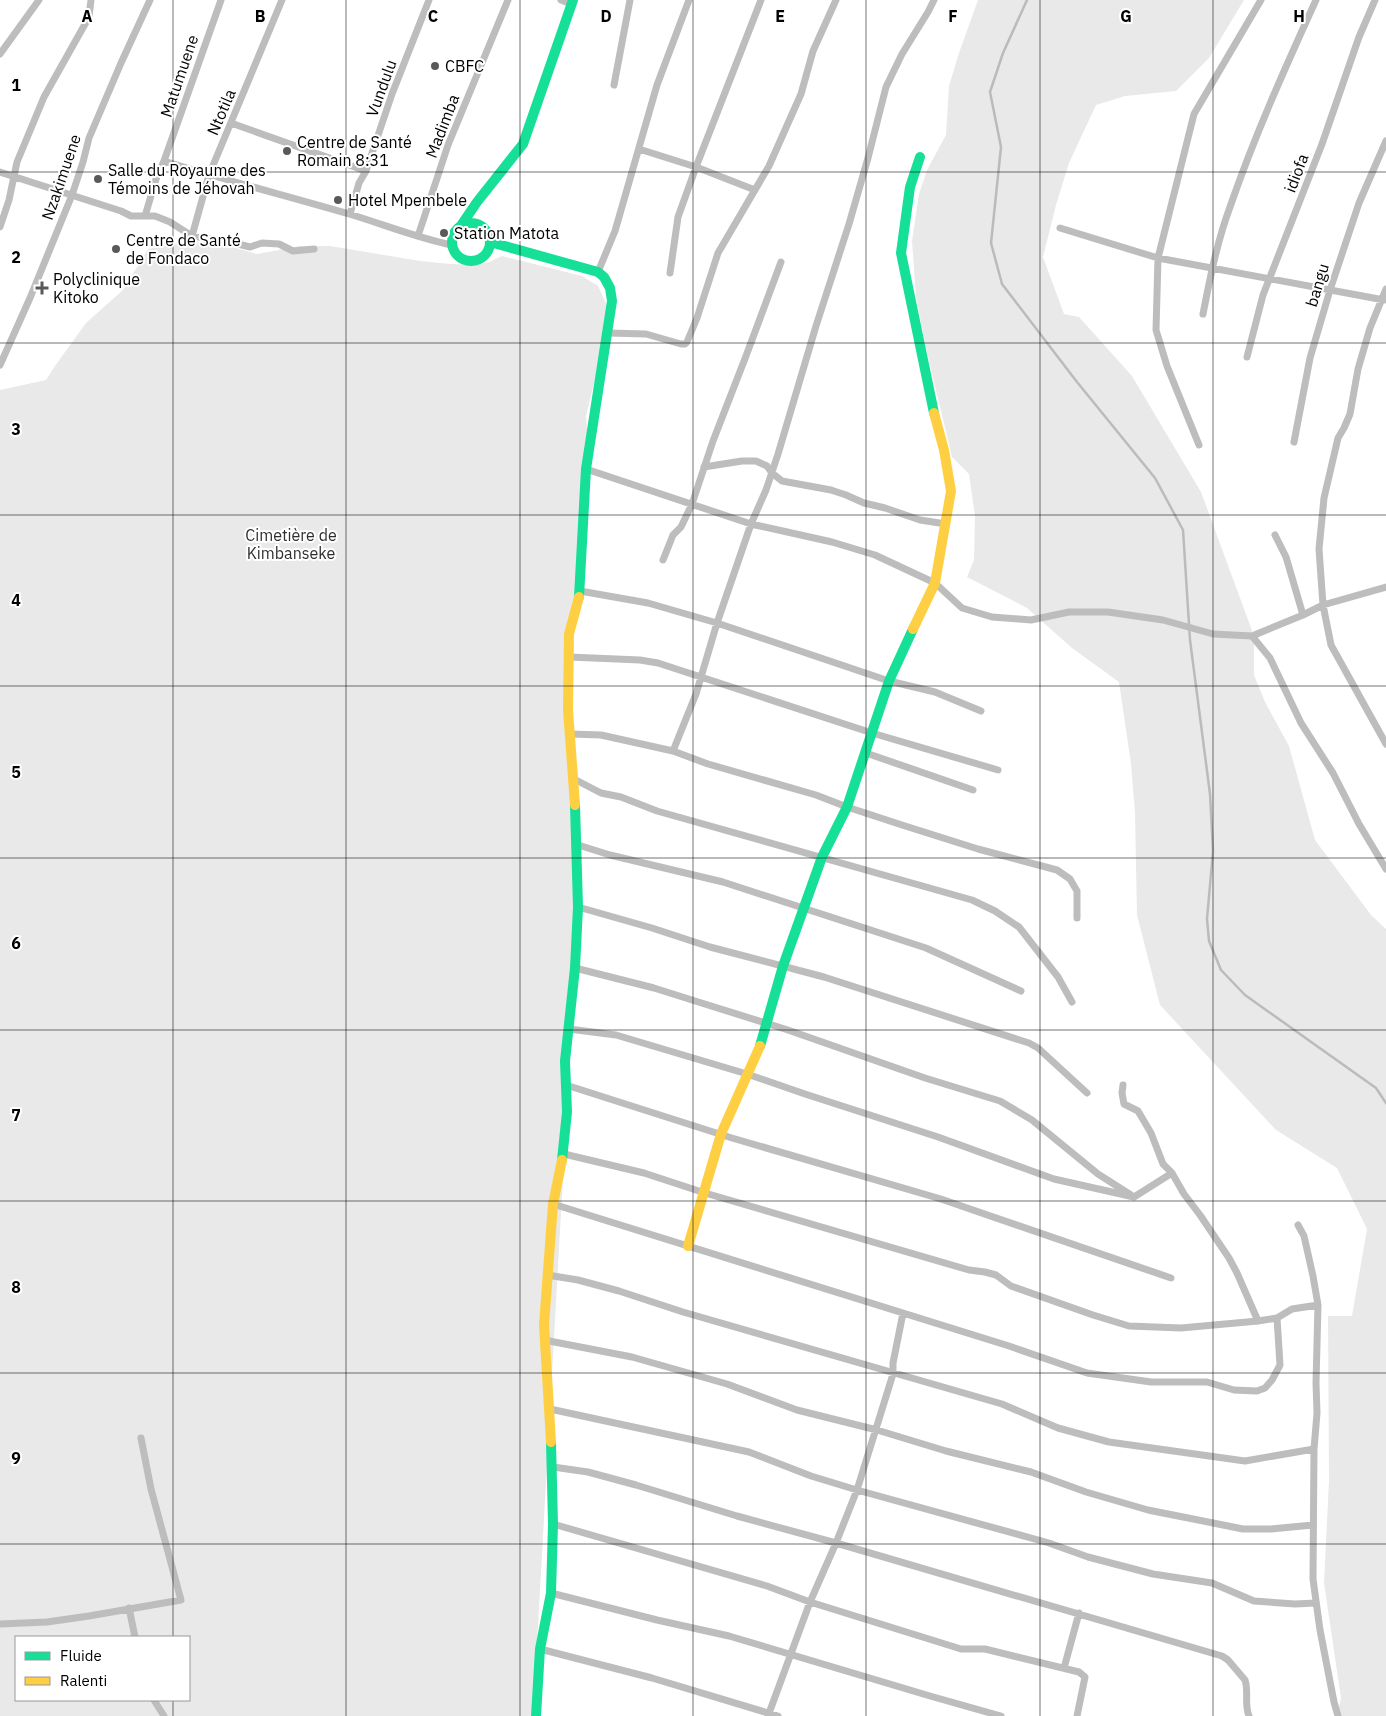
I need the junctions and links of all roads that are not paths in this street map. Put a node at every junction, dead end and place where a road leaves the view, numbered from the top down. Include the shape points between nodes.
1 (39, 0) edge
2 (92, 0) edge
3 (150, 0) edge
4 (221, 0) edge
5 (282, 0) edge
6 (429, 0) edge
7 (508, 0) edge
8 (561, 0) edge
9 (630, 0) edge
10 (689, 0) edge
11 (761, 0) edge
12 (836, 0) edge
13 (934, 0) edge
14 (1262, 0) edge
15 (1316, 0) edge
16 (1375, 0) edge
17 (572, 2) edge
18 (0, 54) edge
19 (614, 85) dead end
20 (231, 123) junction
21 (1386, 142) edge
22 (639, 149) junction
23 (920, 157) dead end
24 (164, 161) junction
25 (696, 167) junction
26 (366, 171) junction
27 (0, 172) edge
28 (209, 175) junction
29 (14, 176) junction
30 (754, 190) junction
31 (72, 195) junction
32 (477, 202) junction
33 (350, 214) junction
34 (145, 216) junction
35 (0, 227) edge
36 (460, 227) junction
37 (482, 227) junction
38 (1060, 228) dead end
39 (192, 236) junction
40 (418, 236) junction
41 (490, 242) junction
42 (452, 244) junction
43 (314, 249) dead end
44 (1158, 258) junction
45 (781, 262) dead end
46 (1213, 269) junction
47 (598, 272) junction
48 (670, 273) dead end
49 (1270, 280) junction
50 (1386, 289) edge
51 (1330, 290) junction
52 (1384, 300) edge
53 (1202, 314) dead end
54 (608, 333) junction
55 (1247, 356) dead end
56 (0, 365) edge
57 (1294, 442) dead end
58 (1199, 445) dead end
59 (704, 467) junction
60 (586, 469) junction
61 (772, 473) junction
62 (692, 504) junction
63 (751, 524) junction
64 (946, 524) junction
65 (1274, 535) dead end
66 (663, 560) dead end
67 (936, 583) junction
68 (1386, 587) edge
69 (580, 591) junction
70 (1323, 605) junction
71 (1304, 615) junction
72 (716, 623) junction
73 (1252, 636) junction
74 (569, 657) junction
75 (702, 676) junction
76 (889, 681) junction
77 (981, 711) dead end
78 (872, 733) junction
79 (570, 734) junction
80 (1386, 744) edge
81 (673, 751) junction
82 (866, 753) junction
83 (998, 770) dead end
84 (574, 779) junction
85 (973, 790) dead end
86 (847, 807) junction
87 (575, 844) junction
88 (822, 857) junction
89 (1386, 869) edge
90 (578, 907) junction
91 (804, 909) junction
92 (1077, 918) dead end
93 (783, 966) junction
94 (575, 968) junction
95 (1021, 991) dead end
96 (1072, 1002) dead end
97 (768, 1025) junction
98 (570, 1029) junction
99 (746, 1074) junction
100 (566, 1085) junction
101 (1123, 1085) dead end
102 (1087, 1094) dead end
103 (721, 1134) junction
104 (564, 1154) junction
105 (1172, 1174) junction
106 (705, 1193) junction
107 (1134, 1197) junction
108 (553, 1204) junction
109 (1298, 1226) dead end
110 (688, 1246) junction
111 (547, 1275) junction
112 (1171, 1278) dead end
113 (1318, 1305) junction
114 (903, 1313) junction
115 (1277, 1318) junction
116 (1258, 1321) junction
117 (544, 1340) junction
118 (893, 1374) junction
119 (550, 1409) junction
120 (877, 1430) junction
121 (141, 1438) dead end
122 (1314, 1449) junction
123 (553, 1467) junction
124 (857, 1490) junction
125 (553, 1524) junction
126 (1313, 1525) junction
127 (836, 1543) junction
128 (551, 1593) junction
129 (810, 1602) junction
130 (1316, 1603) junction
131 (129, 1608) junction
132 (1079, 1613) junction
133 (0, 1624) edge
134 (135, 1636) edge
135 (540, 1649) junction
136 (790, 1653) junction
137 (1064, 1668) junction
138 (155, 1701) edge
139 (769, 1715) edge
140 (164, 1716) edge
141 (536, 1716) edge
142 (778, 1716) edge
143 (1001, 1716) edge
144 (1078, 1716) edge
145 (1249, 1716) edge
146 (1338, 1716) edge

1 - 18 street
2 - 29 street via 89,17 44,97
3 - 31 street, Nzakimuene via 89,138
4 - 24 street, Matumuene
5 - 20 street, Ntotila
6 - 26 street, Vundulu
7 - 40 street, Madimba via 448,145
8 - 17 street
9 - 19 street
10 - 22 street via 657,84
11 - 25 street
12 - 30 street via 813,50 800,94 769,166
13 - 61 street via 886,87 849,224
14 - 44 street via 1194,114
15 - 46 street via 1229,208
16 - 49 street, idiofa
17 - 32 street via 523,144
20 - 26 street
20 - 28 street, Ntotila
21 - 51 street, bangu via 1359,203
22 - 25 street
22 - 47 street via 615,231
23 - 64 street via 910,187 901,253 944,450 950,491
24 - 28 street
24 - 34 street, Matumuene
25 - 30 street
25 - 48 street via 678,217
26 - 33 street, Vundulu
27 - 29 street
28 - 33 street
28 - 39 street, Ntotila
29 - 31 street
29 - 35 street
30 - 54 street via 718,253 685,344 646,334
31 - 34 street via 131,216
31 - 56 street, Nzakimuene
32 - 36 street
32 - 37 street
33 - 40 street
34 - 39 street via 170,222
36 - 37 street via 474,224
36 - 42 street
37 - 41 street
38 - 44 street
39 - 43 street via 250,247 279,244 293,251
40 - 42 street
41 - 42 street via 480,259 471,261 461,259
41 - 47 street
44 - 46 street
44 - 58 street via 1156,330
45 - 59 street
46 - 49 street
46 - 53 street
47 - 54 street via 610,288 612,301
49 - 51 street
49 - 55 street, idiofa
50 - 52 street
51 - 52 street
51 - 57 street, bangu via 1310,358
52 - 70 street via 1370,328 1350,414 1338,438 1324,498 1319,549
54 - 60 street
59 - 61 street via 756,460
59 - 62 street
60 - 62 street
60 - 69 street
61 - 63 street
61 - 64 street via 782,481 831,490 864,504
62 - 63 street
62 - 66 street via 681,527 673,535
63 - 67 street via 875,555
63 - 72 street
64 - 67 street
65 - 71 street via 1286,557
67 - 73 street via 962,608 992,617 1031,620 1069,612 1108,612 1163,620 1213,634
67 - 76 street
68 - 70 street
69 - 72 street via 648,603
69 - 74 street via 569,634
70 - 71 street
70 - 80 street via 1331,645
71 - 73 street
72 - 75 street
72 - 76 street
73 - 89 street via 1270,658 1301,723 1333,772
74 - 75 street via 640,660
74 - 79 street
75 - 78 street
75 - 81 street
76 - 77 street via 935,692
76 - 78 street
78 - 82 street
78 - 83 street
79 - 81 street via 601,734
79 - 84 street
81 - 86 street
82 - 85 street
82 - 86 street
84 - 87 street
84 - 88 street via 601,793 658,811
86 - 88 street
86 - 92 street via 978,849 1057,870 1070,879 1077,891
87 - 90 street
87 - 91 street via 723,882
88 - 91 street
88 - 96 street via 972,900 995,911 1019,927 1058,977
90 - 93 street
90 - 94 street
91 - 93 street
91 - 95 street via 935,952
93 - 97 street
93 - 102 street via 1029,1043
94 - 97 street via 654,988
94 - 98 street
97 - 99 street
97 - 107 street via 1000,1101 1032,1120 1098,1174
98 - 99 street via 616,1035
98 - 100 street
99 - 103 street
99 - 107 street via 1054,1179
100 - 103 street
100 - 104 street
101 - 105 street via 1124,1104 1138,1111 1163,1164
103 - 106 street
103 - 112 street via 941,1199
104 - 106 street via 644,1173
104 - 108 street
105 - 107 street
105 - 116 street via 1229,1258
106 - 110 street
106 - 116 street via 969,1270 996,1275 1011,1286 1129,1326 1181,1328
108 - 110 street
108 - 111 street
109 - 113 street via 1304,1236
110 - 114 street
111 - 117 street
111 - 118 street via 619,1291
113 - 115 street via 1292,1309
113 - 122 street
114 - 115 street via 1087,1373 1152,1382 1208,1382 1234,1390 1257,1391 1265,1388 1280,1366
114 - 118 street
115 - 116 street
117 - 119 street
117 - 120 street via 632,1358 727,1384 797,1410
118 - 120 street
118 - 122 street via 1002,1404 1058,1428 1109,1442 1245,1461
119 - 123 street
119 - 124 street via 749,1452
120 - 124 street
120 - 126 street via 1031,1472 1148,1510 1243,1529
121 - 131 street via 151,1489 181,1600
122 - 126 street
123 - 125 street
123 - 127 street via 588,1472
124 - 127 street
124 - 130 street via 1049,1543 1088,1557 1153,1574 1212,1584 1254,1601
125 - 128 street
125 - 129 street via 767,1586
126 - 130 street
127 - 129 street
127 - 132 street
128 - 135 street
128 - 136 street
129 - 136 street
129 - 137 street via 961,1649 985,1649
130 - 146 street
131 - 133 street via 47,1622
131 - 134 street
132 - 137 street
132 - 145 street via 1222,1656 1247,1684
135 - 139 street via 652,1678
135 - 141 street
136 - 139 street
136 - 143 street
137 - 144 street via 1085,1677
138 - 140 street
139 - 142 street

